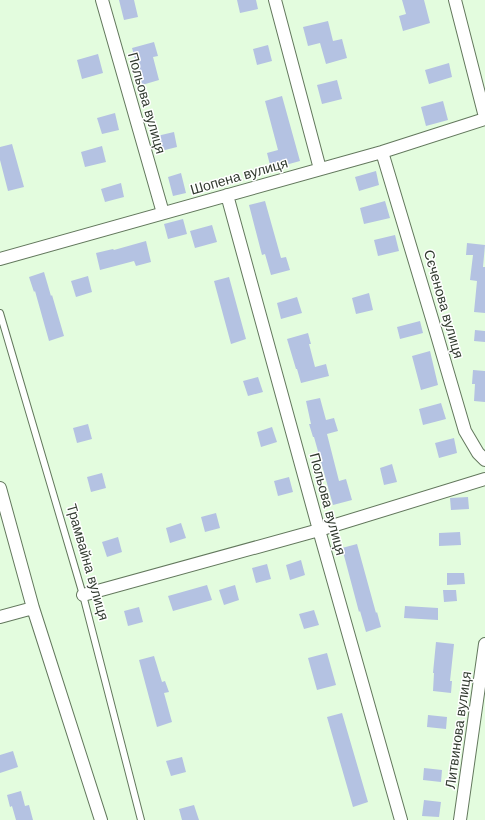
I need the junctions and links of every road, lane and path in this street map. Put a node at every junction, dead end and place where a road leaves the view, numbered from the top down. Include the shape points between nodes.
1 (102, 0) edge
2 (275, 0) edge
3 (455, 0) edge
4 (485, 118) edge
5 (382, 152) junction
6 (320, 169) junction
7 (227, 195) junction
8 (163, 213) junction
9 (0, 259) edge
10 (0, 313) edge
11 (485, 460) edge
12 (485, 478) edge
13 (0, 488) edge
14 (319, 530) junction
15 (83, 595) junction
16 (33, 608) junction
17 (0, 618) edge
18 (485, 644) edge
19 (101, 820) edge
20 (142, 820) edge
21 (401, 820) edge
22 (460, 820) edge

1 - 8 street, Польова вулиця
2 - 6 street
3 - 4 street
4 - 5 street, Шопена вулиця
5 - 6 street, Шопена вулиця
5 - 11 street, Сєченова вулиця via 465,430
6 - 7 street, Шопена вулиця
7 - 8 street, Шопена вулиця
7 - 14 street, Польова вулиця
8 - 9 street, Шопена вулиця
10 - 15 lane, Трамвайна вулиця
12 - 14 street
13 - 16 street
14 - 15 street
14 - 21 street, Польова вулиця
15 - 20 lane, Трамвайна вулиця
16 - 17 street
16 - 19 street
18 - 22 street, Литвинова вулиця

